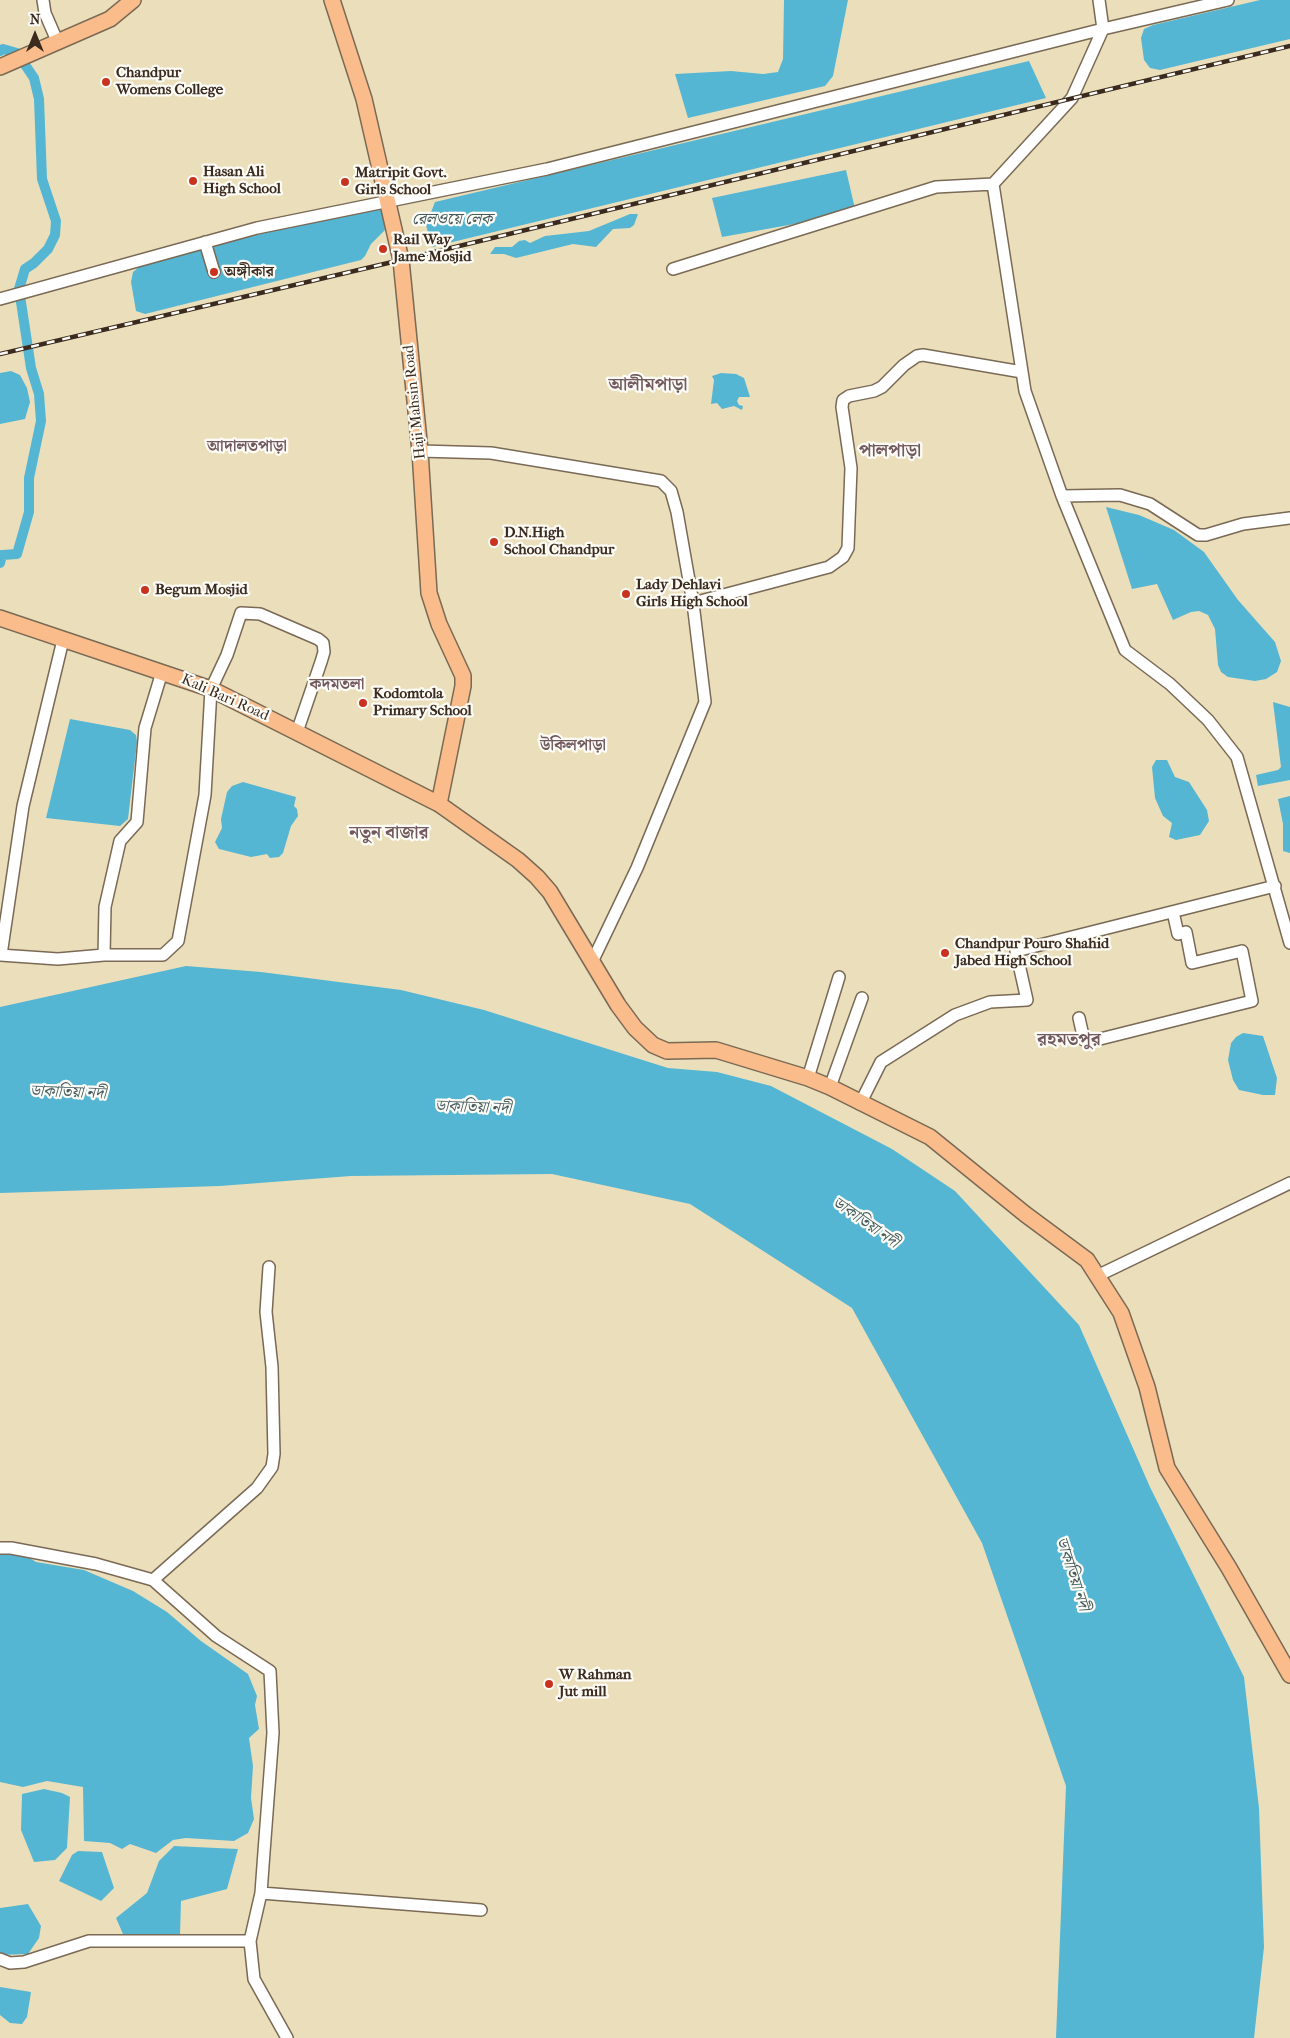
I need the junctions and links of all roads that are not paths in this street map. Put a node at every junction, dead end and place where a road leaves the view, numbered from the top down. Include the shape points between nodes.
1 (43, 0) edge
2 (133, 0) edge
3 (332, 0) edge
4 (1099, 0) edge
5 (1228, 0) edge
6 (1103, 29) junction
7 (58, 43) junction
8 (6, 64) edge
9 (993, 184) junction
10 (389, 203) junction
11 (205, 242) junction
12 (673, 269) dead end
13 (214, 272) dead end
14 (0, 299) edge
15 (1022, 372) junction
16 (420, 451) junction
17 (1062, 496) junction
18 (1290, 518) edge
19 (693, 603) junction
20 (2, 619) edge
21 (63, 640) junction
22 (162, 672) junction
23 (211, 689) junction
24 (297, 732) junction
25 (439, 804) junction
26 (1274, 886) junction
27 (1173, 912) junction
28 (1290, 943) edge
29 (0, 955) edge
30 (104, 955) junction
31 (593, 960) junction
32 (839, 977) dead end
33 (862, 998) dead end
34 (1079, 1018) dead end
35 (808, 1078) junction
36 (830, 1087) junction
37 (860, 1104) junction
38 (1290, 1183) edge
39 (269, 1267) dead end
40 (1097, 1276) junction
41 (0, 1548) edge
42 (152, 1580) junction
43 (1290, 1676) edge
44 (261, 1893) junction
45 (481, 1910) dead end
46 (250, 1941) junction
47 (0, 1959) edge
48 (287, 2038) edge

1 - 7 street
2 - 7 main road via 110,19
3 - 10 main road, Haji Mahsin Road via 364,100
4 - 6 street
5 - 6 street
6 - 9 street via 1072,98
6 - 10 street via 548,170
7 - 8 main road
9 - 12 street via 936,187
9 - 15 street
10 - 11 street via 256,228
10 - 16 main road, Haji Mahsin Road via 401,260
11 - 13 street
11 - 14 street
15 - 17 street via 1024,391
15 - 19 street via 923,355 904,364 874,392 849,396 842,407 851,476 848,548 843,557 829,567
16 - 19 street via 491,453 661,481 671,491 677,512
16 - 25 main road, Haji Mahsin Road via 430,593 439,624 462,676
17 - 18 street via 1120,495 1150,504 1198,535 1243,524
17 - 26 street via 1125,650 1170,684 1208,720 1237,757
19 - 31 street via 705,702 637,868
20 - 21 main road, Kali Bari Road
21 - 22 main road, Kali Bari Road
21 - 29 street via 23,806
22 - 23 main road, Kali Bari Road
22 - 30 street via 146,728 137,822 120,841 104,907
23 - 24 main road, Kali Bari Road
23 - 24 street via 228,655 241,613 260,614 318,638 323,643 324,652
23 - 30 street via 205,794 178,941 163,955
24 - 25 main road, Kali Bari Road
25 - 31 main road, Kali Bari Road via 537,877
26 - 27 street
26 - 28 street
27 - 34 street via 1178,934 1186,932 1192,963 1242,951 1252,1001 1100,1039 1084,1040
27 - 37 street via 1016,951 1027,1000 990,1002 955,1015 881,1062
29 - 30 street via 58,959
31 - 35 main road, Kali Bari Road via 618,1005 653,1045 668,1051 716,1050
32 - 35 street
33 - 36 street
35 - 36 main road, Kali Bari Road
36 - 37 main road, Kali Bari Road
37 - 40 main road, Kali Bari Road via 930,1137 1087,1260
38 - 40 street
39 - 42 street via 266,1312 272,1367 272,1467 257,1488
40 - 43 main road, Kali Bari Road via 1121,1313 1147,1387 1168,1468
41 - 42 street via 77,1560
42 - 44 street via 216,1636 270,1671 273,1733
44 - 45 street
44 - 46 street
46 - 47 street via 89,1941 24,1962 10,1963
46 - 48 street via 254,1979

